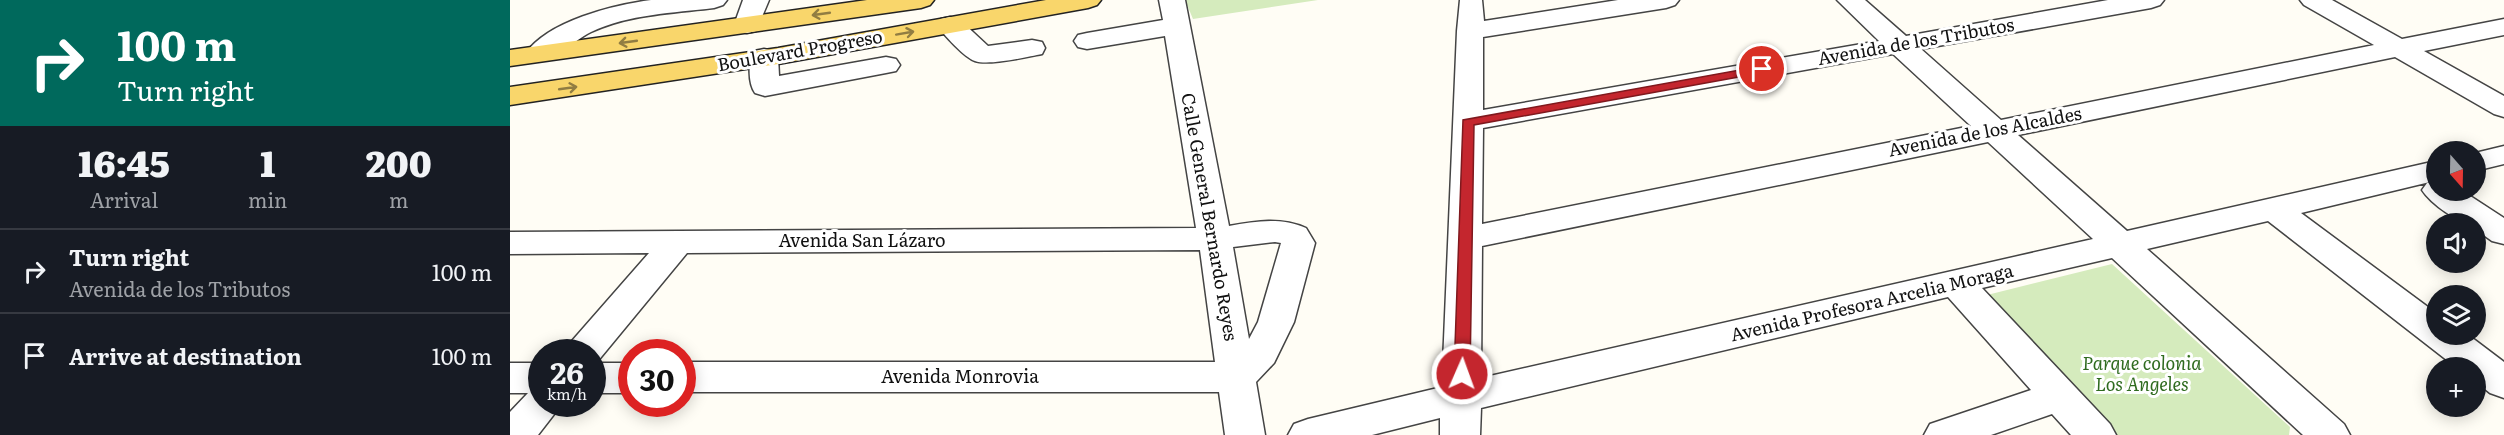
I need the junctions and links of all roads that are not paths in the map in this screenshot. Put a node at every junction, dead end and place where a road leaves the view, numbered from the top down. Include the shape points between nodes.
1 (714, 0) edge
2 (756, 0) edge
3 (921, 0) edge
4 (1088, 0) edge
5 (1666, 0) edge
6 (1850, 0) edge
7 (2151, 0) edge
8 (2313, 0) edge
9 (870, 4) edge
10 (1174, 13) edge
11 (564, 17) dead end
12 (747, 25) junction
13 (950, 25) junction
14 (2504, 27) edge
15 (1088, 41) dead end
16 (1898, 45) junction
17 (1032, 48) dead end
18 (2399, 48) junction
19 (546, 49) junction
20 (764, 57) junction
21 (510, 58) edge
22 (886, 65) dead end
23 (510, 96) edge
24 (2504, 108) edge
25 (1468, 122) junction
26 (1993, 131) junction
27 (2504, 155) edge
28 (2486, 159) edge
29 (2426, 183) edge
30 (2458, 201) edge
31 (2274, 209) junction
32 (2504, 233) edge
33 (1467, 238) junction
34 (1215, 239) junction
35 (678, 242) junction
36 (510, 243) edge
37 (2120, 244) junction
38 (1957, 284) junction
39 (2426, 324) edge
40 (595, 339) edge
41 (2454, 345) edge
42 (1237, 377) junction
43 (510, 378) edge
44 (528, 378) edge
45 (696, 378) edge
46 (2504, 383) edge
47 (2059, 396) junction
48 (1462, 397) junction
49 (530, 417) edge
50 (514, 435) edge
51 (1245, 435) edge
52 (1308, 435) edge
53 (1460, 435) edge
54 (1944, 435) edge
55 (2096, 435) edge
56 (2330, 435) edge

1 - 19 street via 606,15
2 - 12 street
3 - 9 main road, Boulevard Progreso
4 - 13 main road, Boulevard Progreso
5 - 25 street via 1471,17
6 - 16 street
7 - 16 street, Avenida de los Tributos
8 - 18 street
9 -> 12 main road, Boulevard Progreso
10 - 15 street
10 - 34 street, Calle General Bernardo Reyes
11 - 19 street
12 -> 19 main road, Boulevard Progreso
13 - 17 street via 981,55
20 -> 13 main road, Boulevard Progreso
14 - 18 street, Avenida de los Alcaldes
16 - 25 street, Avenida de los Tributos
16 - 26 street
18 - 24 street
18 - 26 street, Avenida de los Alcaldes
19 - 21 main road, Boulevard Progreso
20 - 22 street via 765,87
23 -> 20 main road, Boulevard Progreso
25 - 33 street
26 - 33 street, Avenida de los Alcaldes
26 - 37 street
27 - 28 street
29 - 31 street, Avenida Profesora Arcelia Moraga
30 - 32 street
31 - 37 street, Avenida Profesora Arcelia Moraga
31 - 39 street
33 - 48 street
34 - 35 street, Avenida San Lázaro
34 - 42 street, Calle General Bernardo Reyes
34 - 42 street, Avenida San Lázaro via 1277,230 1293,232 1298,243 1276,322 1261,353
35 - 36 street, Avenida San Lázaro
35 - 40 street
37 - 38 street, Avenida Profesora Arcelia Moraga
37 - 56 street
38 - 47 street
38 - 48 street, Avenida Profesora Arcelia Moraga
41 - 46 street
42 - 45 street, Avenida Monrovia
42 - 51 street, Calle General Bernardo Reyes
43 - 44 street
47 - 54 street
47 - 55 street
48 - 52 street, Avenida Profesora Arcelia Moraga
48 - 53 street
49 - 50 street

